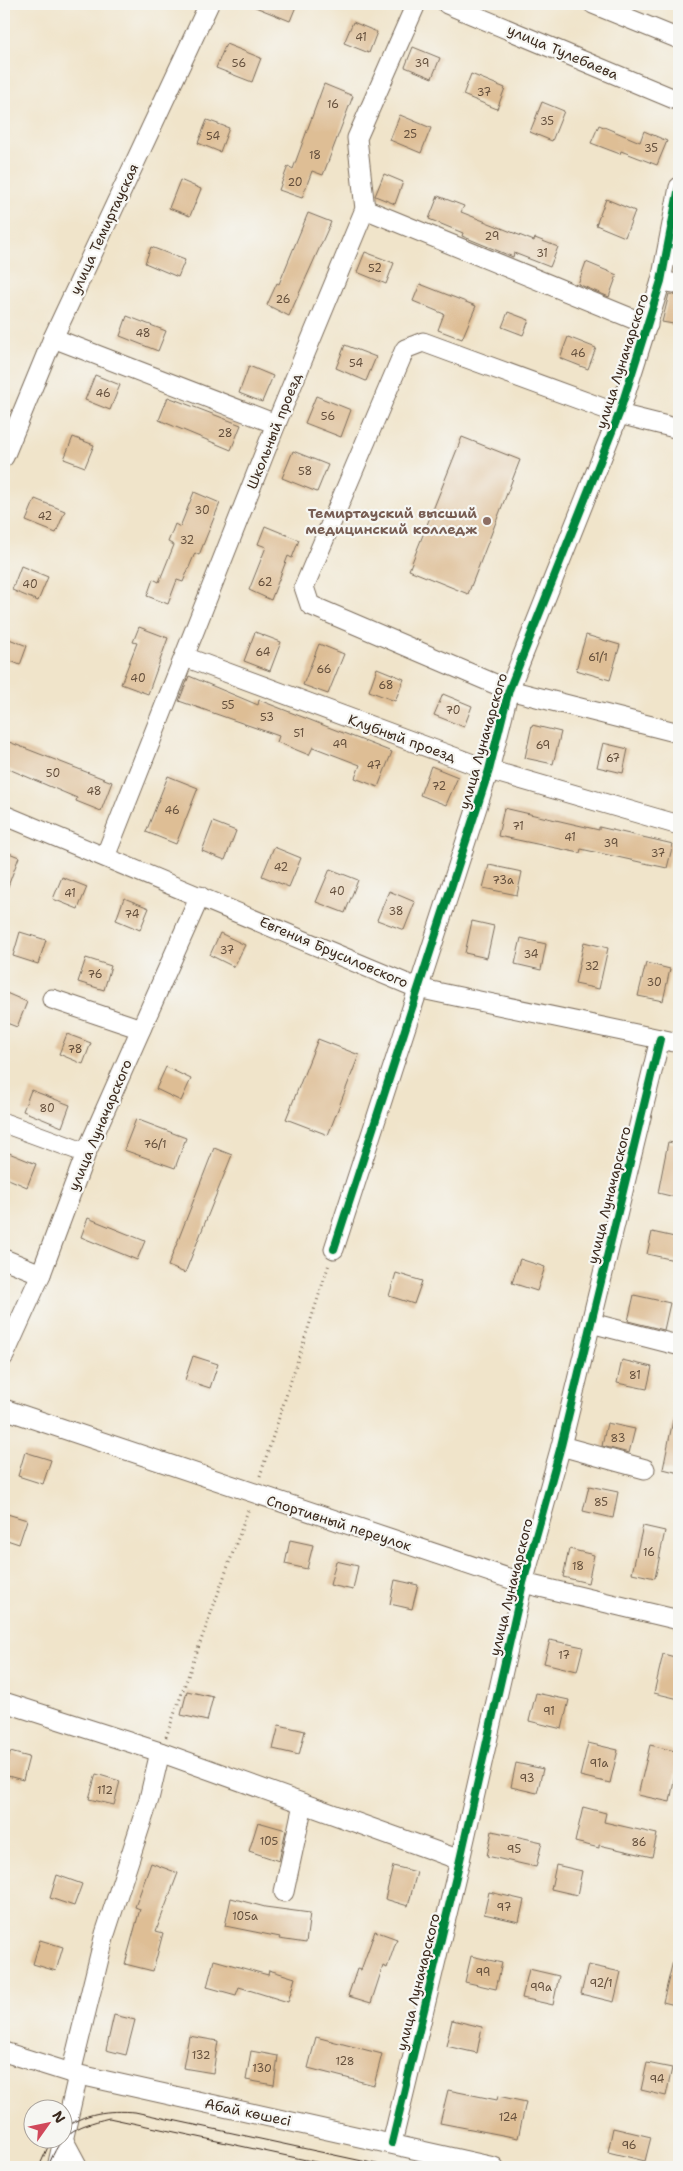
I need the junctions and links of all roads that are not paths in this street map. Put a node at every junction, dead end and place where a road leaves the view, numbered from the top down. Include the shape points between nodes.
1 (209, 4) edge
2 (416, 4) edge
3 (447, 4) edge
4 (593, 4) edge
5 (679, 39) edge
6 (679, 101) edge
7 (679, 188) edge
8 (365, 209) junction
9 (670, 282) edge
10 (648, 324) junction
11 (53, 338) junction
12 (620, 414) junction
13 (276, 424) junction
14 (679, 429) edge
15 (4, 457) edge
16 (185, 657) junction
17 (509, 690) junction
18 (679, 733) edge
19 (489, 770) junction
20 (4, 815) edge
21 (679, 825) edge
22 (104, 857) junction
23 (200, 896) junction
24 (418, 988) junction
25 (52, 999) dead end
26 (141, 1030) junction
27 (660, 1039) junction
28 (679, 1043) edge
29 (4, 1123) edge
30 (86, 1153) junction
31 (334, 1249) dead end
32 (4, 1259) edge
33 (41, 1274) junction
34 (591, 1323) junction
35 (677, 1345) dead end
36 (4, 1356) edge
37 (4, 1409) edge
38 (561, 1446) junction
39 (645, 1469) dead end
40 (523, 1584) junction
41 (679, 1620) edge
42 (4, 1702) edge
43 (160, 1752) junction
44 (303, 1804) junction
45 (460, 1860) junction
46 (284, 1892) dead end
47 (4, 2052) edge
48 (75, 2074) junction
49 (71, 2098) edge
50 (392, 2143) junction
51 (61, 2148) edge
52 (68, 2148) edge
53 (57, 2167) edge
54 (78, 2167) edge
55 (494, 2167) edge

1 - 11 street, улица Темиртауская
2 - 8 street, Школьный проезд via 357,138
3 - 6 street, улица Тулебаева
4 - 5 street
7 - 9 street, улица Луначарского
8 - 10 street
8 - 13 street, Школьный проезд
9 - 10 street, улица Луначарского
10 - 12 street, улица Луначарского
11 - 13 street
11 - 15 street, улица Темиртауская
12 - 14 street
12 - 17 street, улица Луначарского
12 - 17 street via 423,342 405,349 304,587 310,605
13 - 16 street, Школьный проезд
16 - 19 street, Клубный проезд
16 - 22 street, Школьный проезд
17 - 18 street
17 - 19 street, улица Луначарского
19 - 21 street, Клубный проезд
19 - 24 street, улица Луначарского
20 - 22 street, Евгения Брусиловского
22 - 23 street, Евгения Брусиловского
23 - 24 street, Евгения Брусиловского
23 - 26 street, улица Луначарского
24 - 27 street, Евгения Брусиловского
24 - 31 street, улица Луначарского
25 - 26 street
26 - 30 street, улица Луначарского
27 - 28 street, Евгения Брусиловского
27 - 34 street, улица Луначарского
29 - 30 street
30 - 33 street, улица Луначарского
32 - 33 street
33 - 36 street, улица Луначарского
34 - 35 street
34 - 38 street, улица Луначарского
37 - 40 street, Спортивный переулок
38 - 39 street
38 - 40 street, улица Луначарского
40 - 41 street, Спортивный переулок
40 - 45 street, улица Луначарского
42 - 43 street
43 - 44 street
43 - 48 street via 149,1799 105,1934
44 - 45 street
44 - 46 street
45 - 50 street, улица Луначарского
47 - 48 street, Абай көшесі
48 - 49 street
48 - 50 street, Абай көшесі
50 - 55 street, Абай көшесі
51 - 53 street
52 - 54 street

